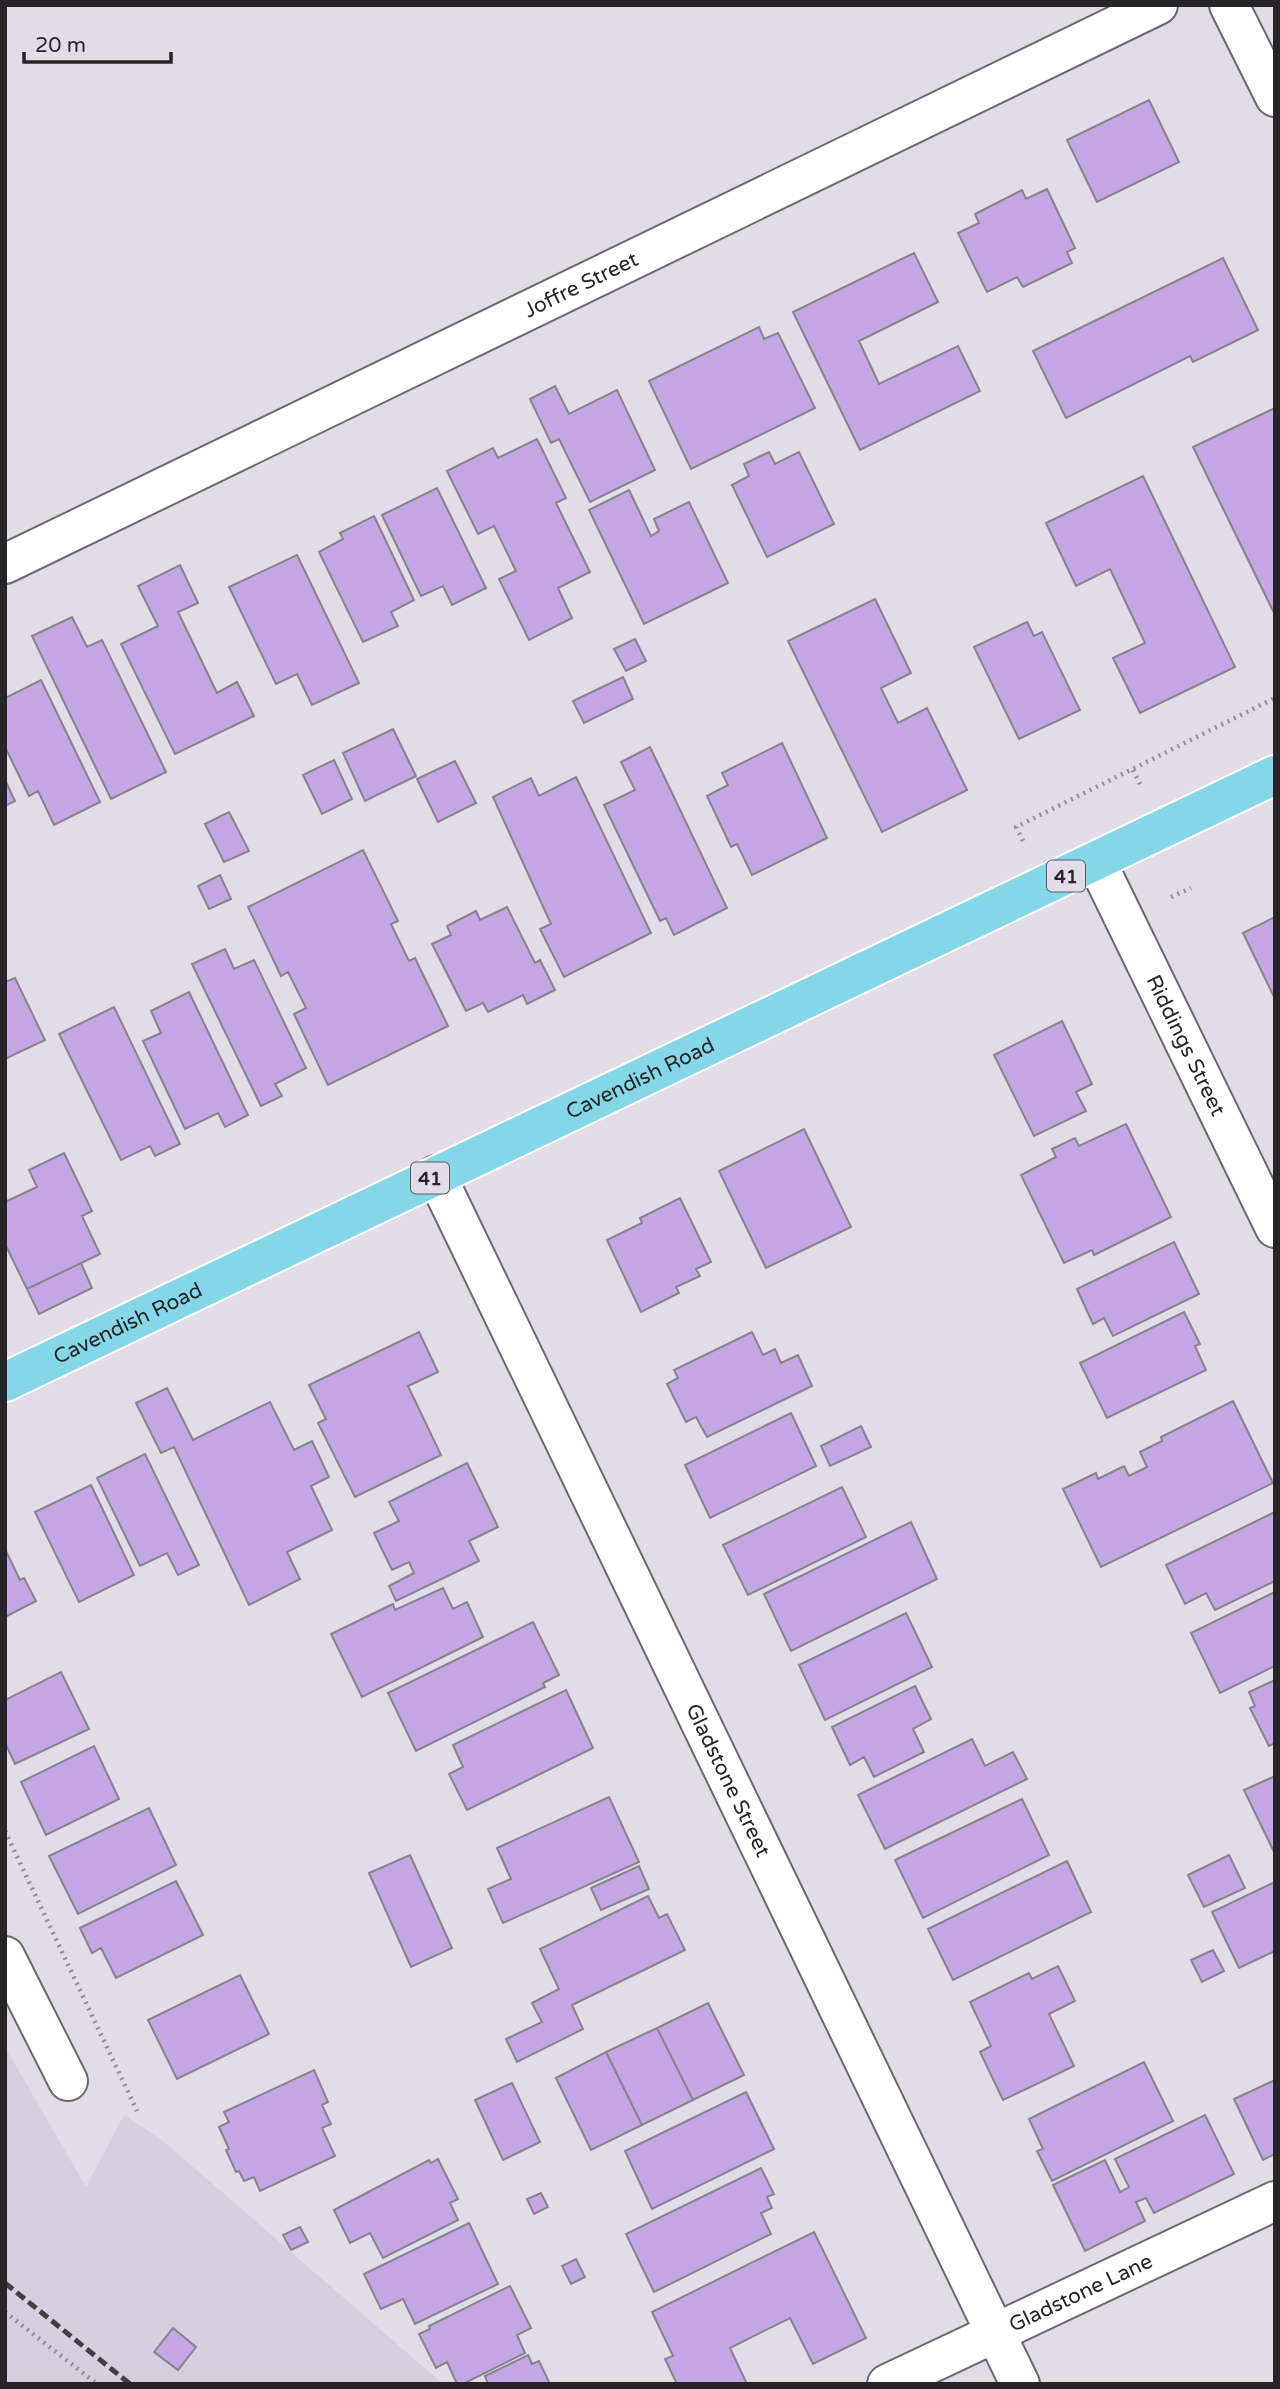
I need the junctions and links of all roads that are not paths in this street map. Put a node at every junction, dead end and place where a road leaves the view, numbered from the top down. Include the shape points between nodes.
1 (1158, 5) edge
2 (1229, 5) edge
3 (1275, 97) edge
4 (5, 564) edge
5 (1275, 775) edge
6 (1096, 861) junction
7 (436, 1175) junction
8 (1275, 1228) edge
9 (5, 1382) edge
10 (5, 1956) edge
11 (68, 2081) dead end
12 (1275, 2202) edge
13 (997, 2334) junction
14 (887, 2384) edge
15 (1020, 2384) edge

1 - 4 street, Joffre Street
2 - 3 street
5 - 6 main road, Cavendish Road / 41
6 - 7 main road, Cavendish Road / 41
6 - 8 street, Riddings Street
7 - 9 main road, Cavendish Road / 41
7 - 13 street, Gladstone Street
10 - 11 street
12 - 13 street, Gladstone Lane
13 - 14 street, Gladstone Lane
13 - 15 street, Gladstone Street

